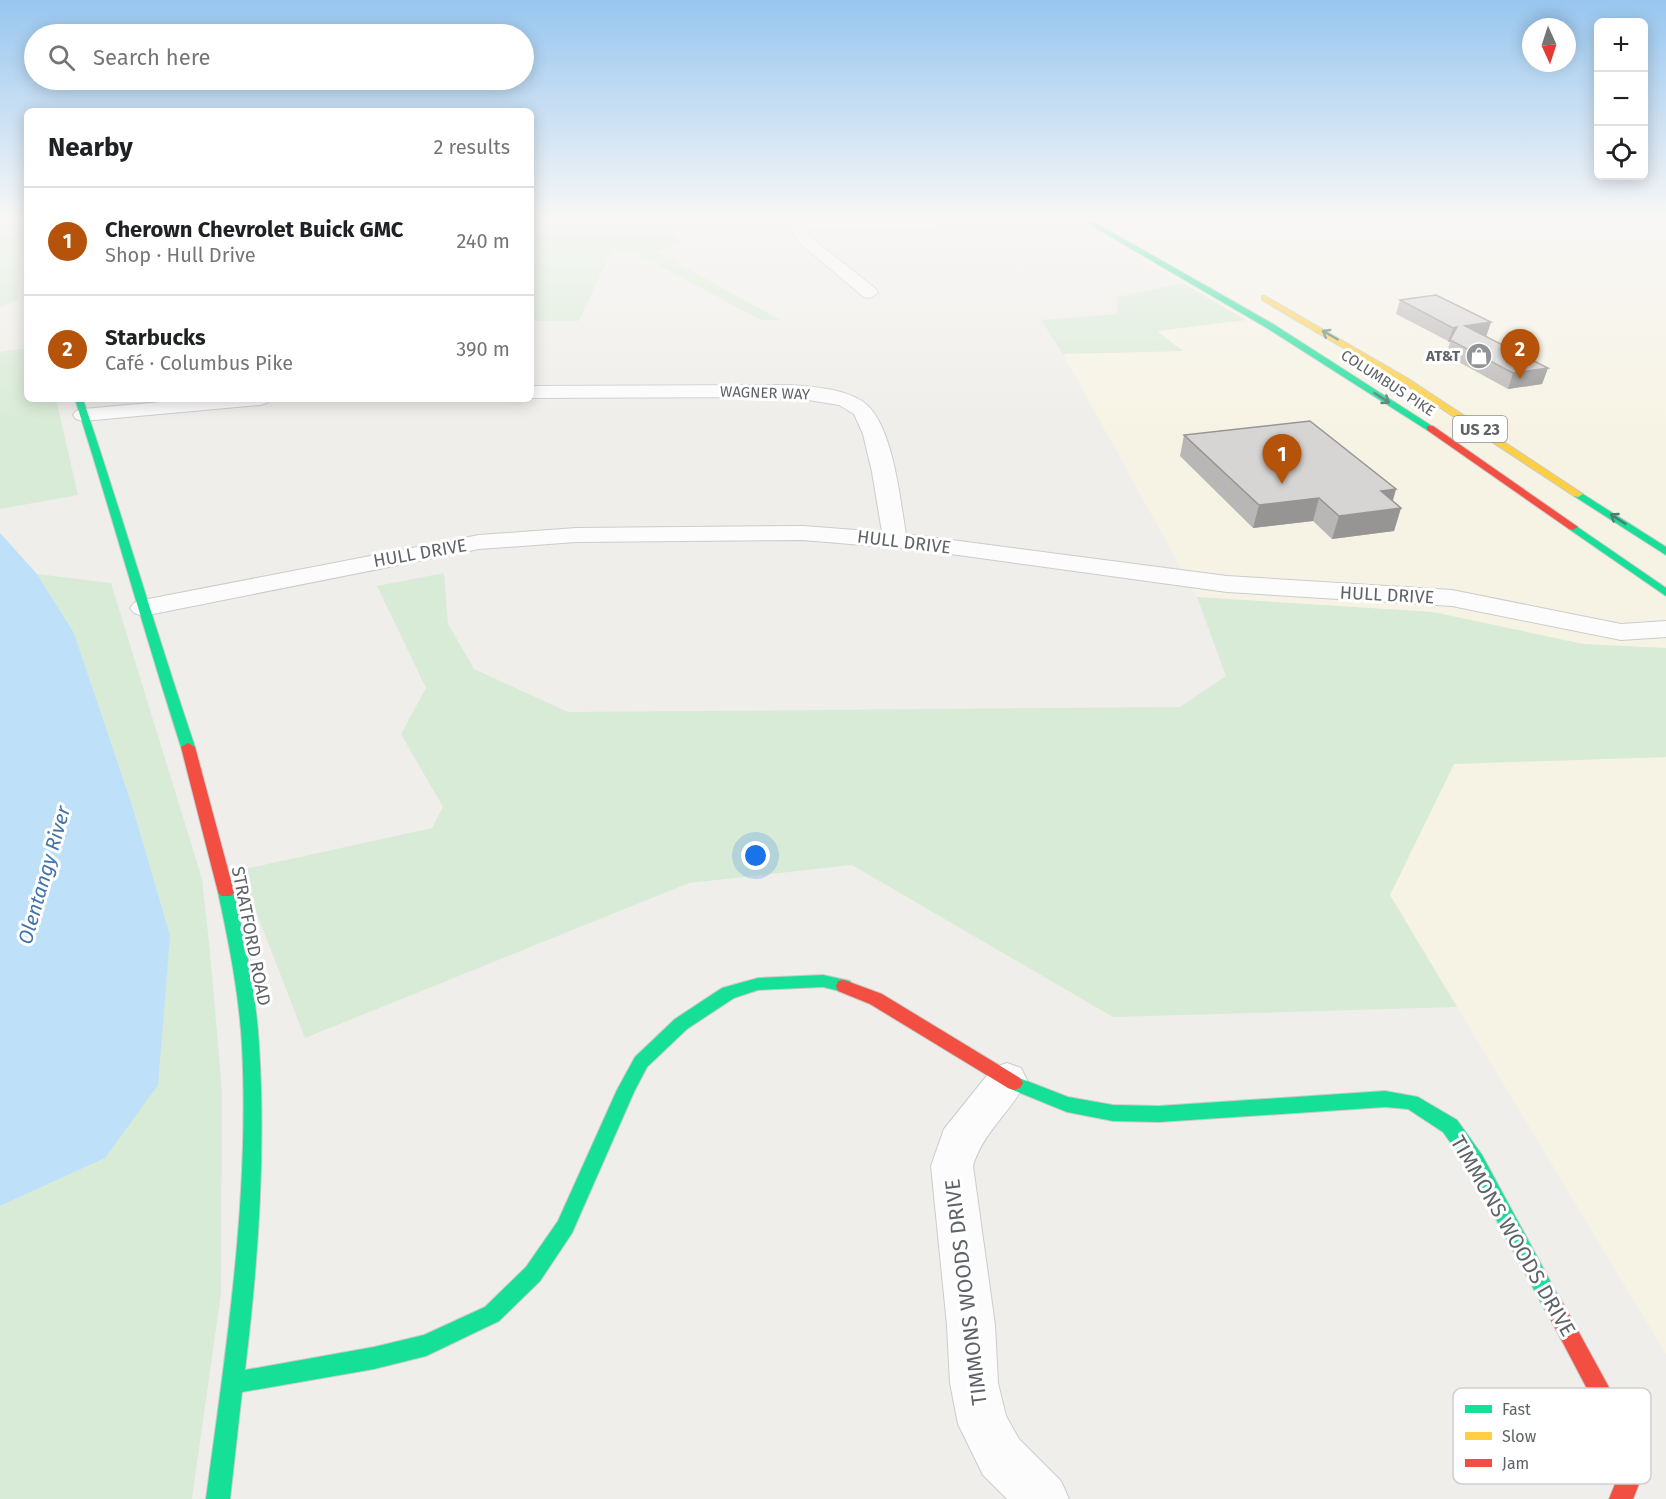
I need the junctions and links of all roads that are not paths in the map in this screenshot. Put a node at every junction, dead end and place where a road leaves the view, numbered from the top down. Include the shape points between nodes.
1 (863, 287) edge
2 (1202, 287) edge
3 (1250, 290) dead end
4 (870, 293) dead end
5 (534, 392) edge
6 (193, 402) edge
7 (81, 407) edge
8 (1495, 473) junction
9 (895, 540) junction
10 (1625, 547) dead end
11 (1666, 552) edge
12 (1666, 593) edge
13 (143, 608) junction
14 (1666, 629) edge
15 (1007, 1080) junction
16 (232, 1383) junction
17 (1599, 1388) edge
18 (1627, 1484) edge
19 (218, 1499) edge
20 (1043, 1499) edge
21 (1621, 1499) edge

1 - 4 street
2 -> 8 main road, COLUMBUS PIKE / US 23 via 1270,326
11 -> 3 main road, COLUMBUS PIKE / US 23 via 1413,386
5 - 9 street, WAGNER WAY via 790,391 849,403 861,410 875,440
6 - 7 street
7 - 13 main road, STRATFORD ROAD
8 - 10 main road via 1527,482
8 - 12 main road, COLUMBUS PIKE / US 23
9 - 13 street, HULL DRIVE via 803,533 530,537 449,547
9 - 14 street, HULL DRIVE via 1227,584 1452,598 1621,632
13 - 16 main road, STRATFORD ROAD via 182,724 225,886 248,1013 254,1082 254,1159
15 - 16 main road, TIMMONS WOODS DRIVE via 850,987 812,981 758,984 728,993 681,1024 641,1062 565,1227 532,1274 492,1314 426,1345
15 - 17 main road, TIMMONS WOODS DRIVE via 1067,1104 1113,1113 1159,1114 1385,1099 1412,1102 1450,1126 1475,1161
15 - 20 street, TIMMONS WOODS DRIVE via 959,1142 952,1166 974,1383 983,1424 1001,1456
16 - 19 main road, STRATFORD ROAD
18 - 21 main road, TIMMONS WOODS DRIVE

